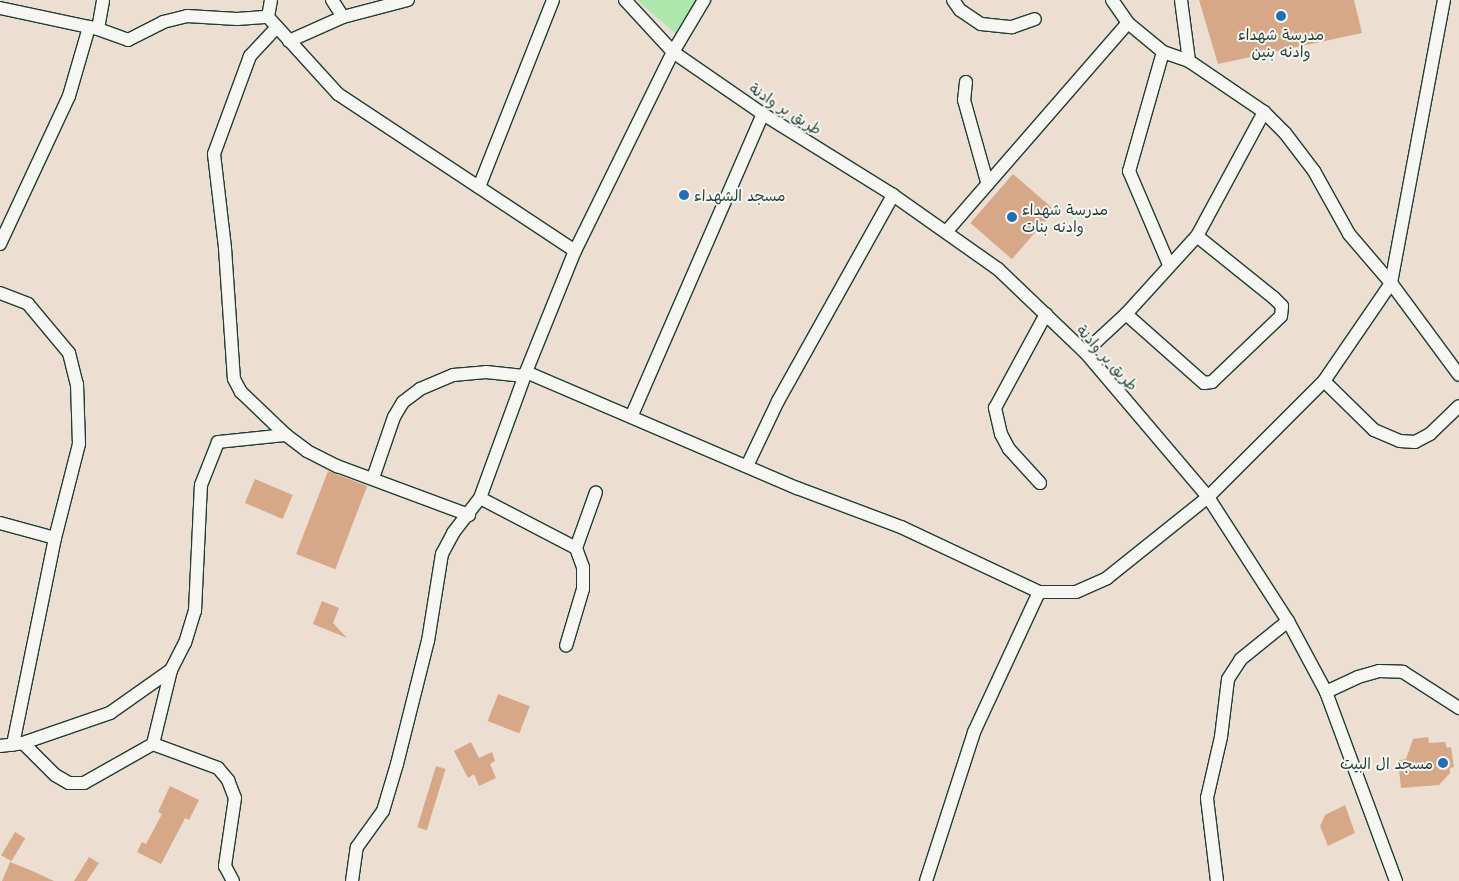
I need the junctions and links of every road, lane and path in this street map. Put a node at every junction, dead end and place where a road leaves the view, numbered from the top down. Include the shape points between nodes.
1 (103, 0) edge
2 (271, 0) edge
3 (332, 0) edge
4 (408, 0) edge
5 (553, 0) edge
6 (625, 0) edge
7 (704, 0) edge
8 (953, 0) edge
9 (1112, 0) edge
10 (1181, 0) edge
11 (1444, 0) edge
12 (0, 8) edge
13 (268, 17) junction
14 (343, 17) junction
15 (1035, 19) dead end
16 (1128, 23) junction
17 (277, 27) junction
18 (93, 28) junction
19 (289, 41) junction
20 (673, 52) junction
21 (1163, 52) junction
22 (1189, 61) junction
23 (966, 82) dead end
24 (1264, 112) junction
25 (763, 114) junction
26 (987, 182) junction
27 (479, 187) junction
28 (893, 195) junction
29 (946, 232) junction
30 (1197, 236) junction
31 (0, 244) edge
32 (575, 251) junction
33 (1169, 265) junction
34 (1391, 283) junction
35 (0, 293) edge
36 (1046, 314) junction
37 (1126, 314) junction
38 (1085, 352) junction
39 (525, 374) junction
40 (1459, 375) edge
41 (1324, 382) junction
42 (1459, 406) edge
43 (632, 415) junction
44 (286, 435) junction
45 (748, 466) junction
46 (373, 478) junction
47 (1040, 483) dead end
48 (596, 492) dead end
49 (1208, 497) junction
50 (480, 498) junction
51 (469, 515) junction
52 (0, 523) edge
53 (55, 538) junction
54 (576, 548) junction
55 (1039, 592) junction
56 (1288, 621) junction
57 (566, 646) dead end
58 (171, 670) junction
59 (1326, 692) junction
60 (1459, 708) edge
61 (153, 744) junction
62 (12, 745) edge
63 (232, 881) edge
64 (352, 881) edge
65 (926, 881) edge
66 (1217, 881) edge
67 (1396, 881) edge

1 - 18 street
2 - 13 street
3 - 14 street
4 - 14 street
5 - 27 street
6 - 20 street, طريق بر وادنة
7 - 20 street
8 - 15 street via 960,10 981,24 1012,27
9 - 16 street
10 - 22 street
11 - 34 street
12 - 18 street
13 - 17 street
13 - 18 street via 187,16 163,22 128,40
14 - 19 street
16 - 21 street
16 - 26 street
17 - 19 street
17 - 44 street via 248,60 217,138 214,168 225,248 234,379 241,392
18 - 31 street via 69,96
19 - 27 street via 338,94
20 - 25 street, طريق بر وادنة
20 - 32 street
21 - 22 street
21 - 33 street via 1128,171
22 - 24 street
23 - 26 street via 964,100
24 - 30 street
24 - 34 street via 1314,171 1349,234
25 - 28 street, طريق بر وادنة
25 - 43 street
26 - 29 street
27 - 32 street
28 - 29 street, طريق بر وادنة
28 - 45 street via 778,400
29 - 36 street, طريق بر وادنة via 998,269
30 - 33 street
30 - 37 street via 1274,298 1282,306 1282,316 1212,382 1204,383
32 - 39 street
33 - 37 street
34 - 40 street
34 - 41 street
35 - 53 street via 28,304 50,327 68,353 77,384 79,444
36 - 38 street, طريق بر وادنة
36 - 47 street via 995,408 1001,434 1009,449
37 - 38 street
38 - 49 street, طريق بر وادنة
39 - 43 street
39 - 46 street via 486,372 453,375 420,389 403,402 394,418
39 - 50 street
41 - 42 street via 1374,430 1400,441 1415,442 1430,434
41 - 49 street
43 - 45 street
44 - 46 street via 337,466
44 - 58 street via 218,442 201,485 195,611 185,643
45 - 55 street via 901,527
46 - 51 street
48 - 54 street
49 - 55 street via 1106,578 1076,592
49 - 56 street, طريق بر وادنة
50 - 51 street
50 - 54 street
51 - 64 street via 453,533 442,554 428,641 398,764 383,811 357,847
52 - 53 street
53 - 62 street
54 - 57 street via 583,567 583,589
55 - 65 street via 974,732
56 - 59 street, طريق بر وادنة
56 - 66 street via 1241,659 1228,679 1221,737 1207,798 1207,820
58 - 61 street
58 - 62 street via 110,713
59 - 60 street via 1358,677 1379,672 1403,672
59 - 67 street, طريق بر وادنة
61 - 62 street via 84,784 70,783 55,775
61 - 63 street via 218,768 228,780 235,798 225,866

